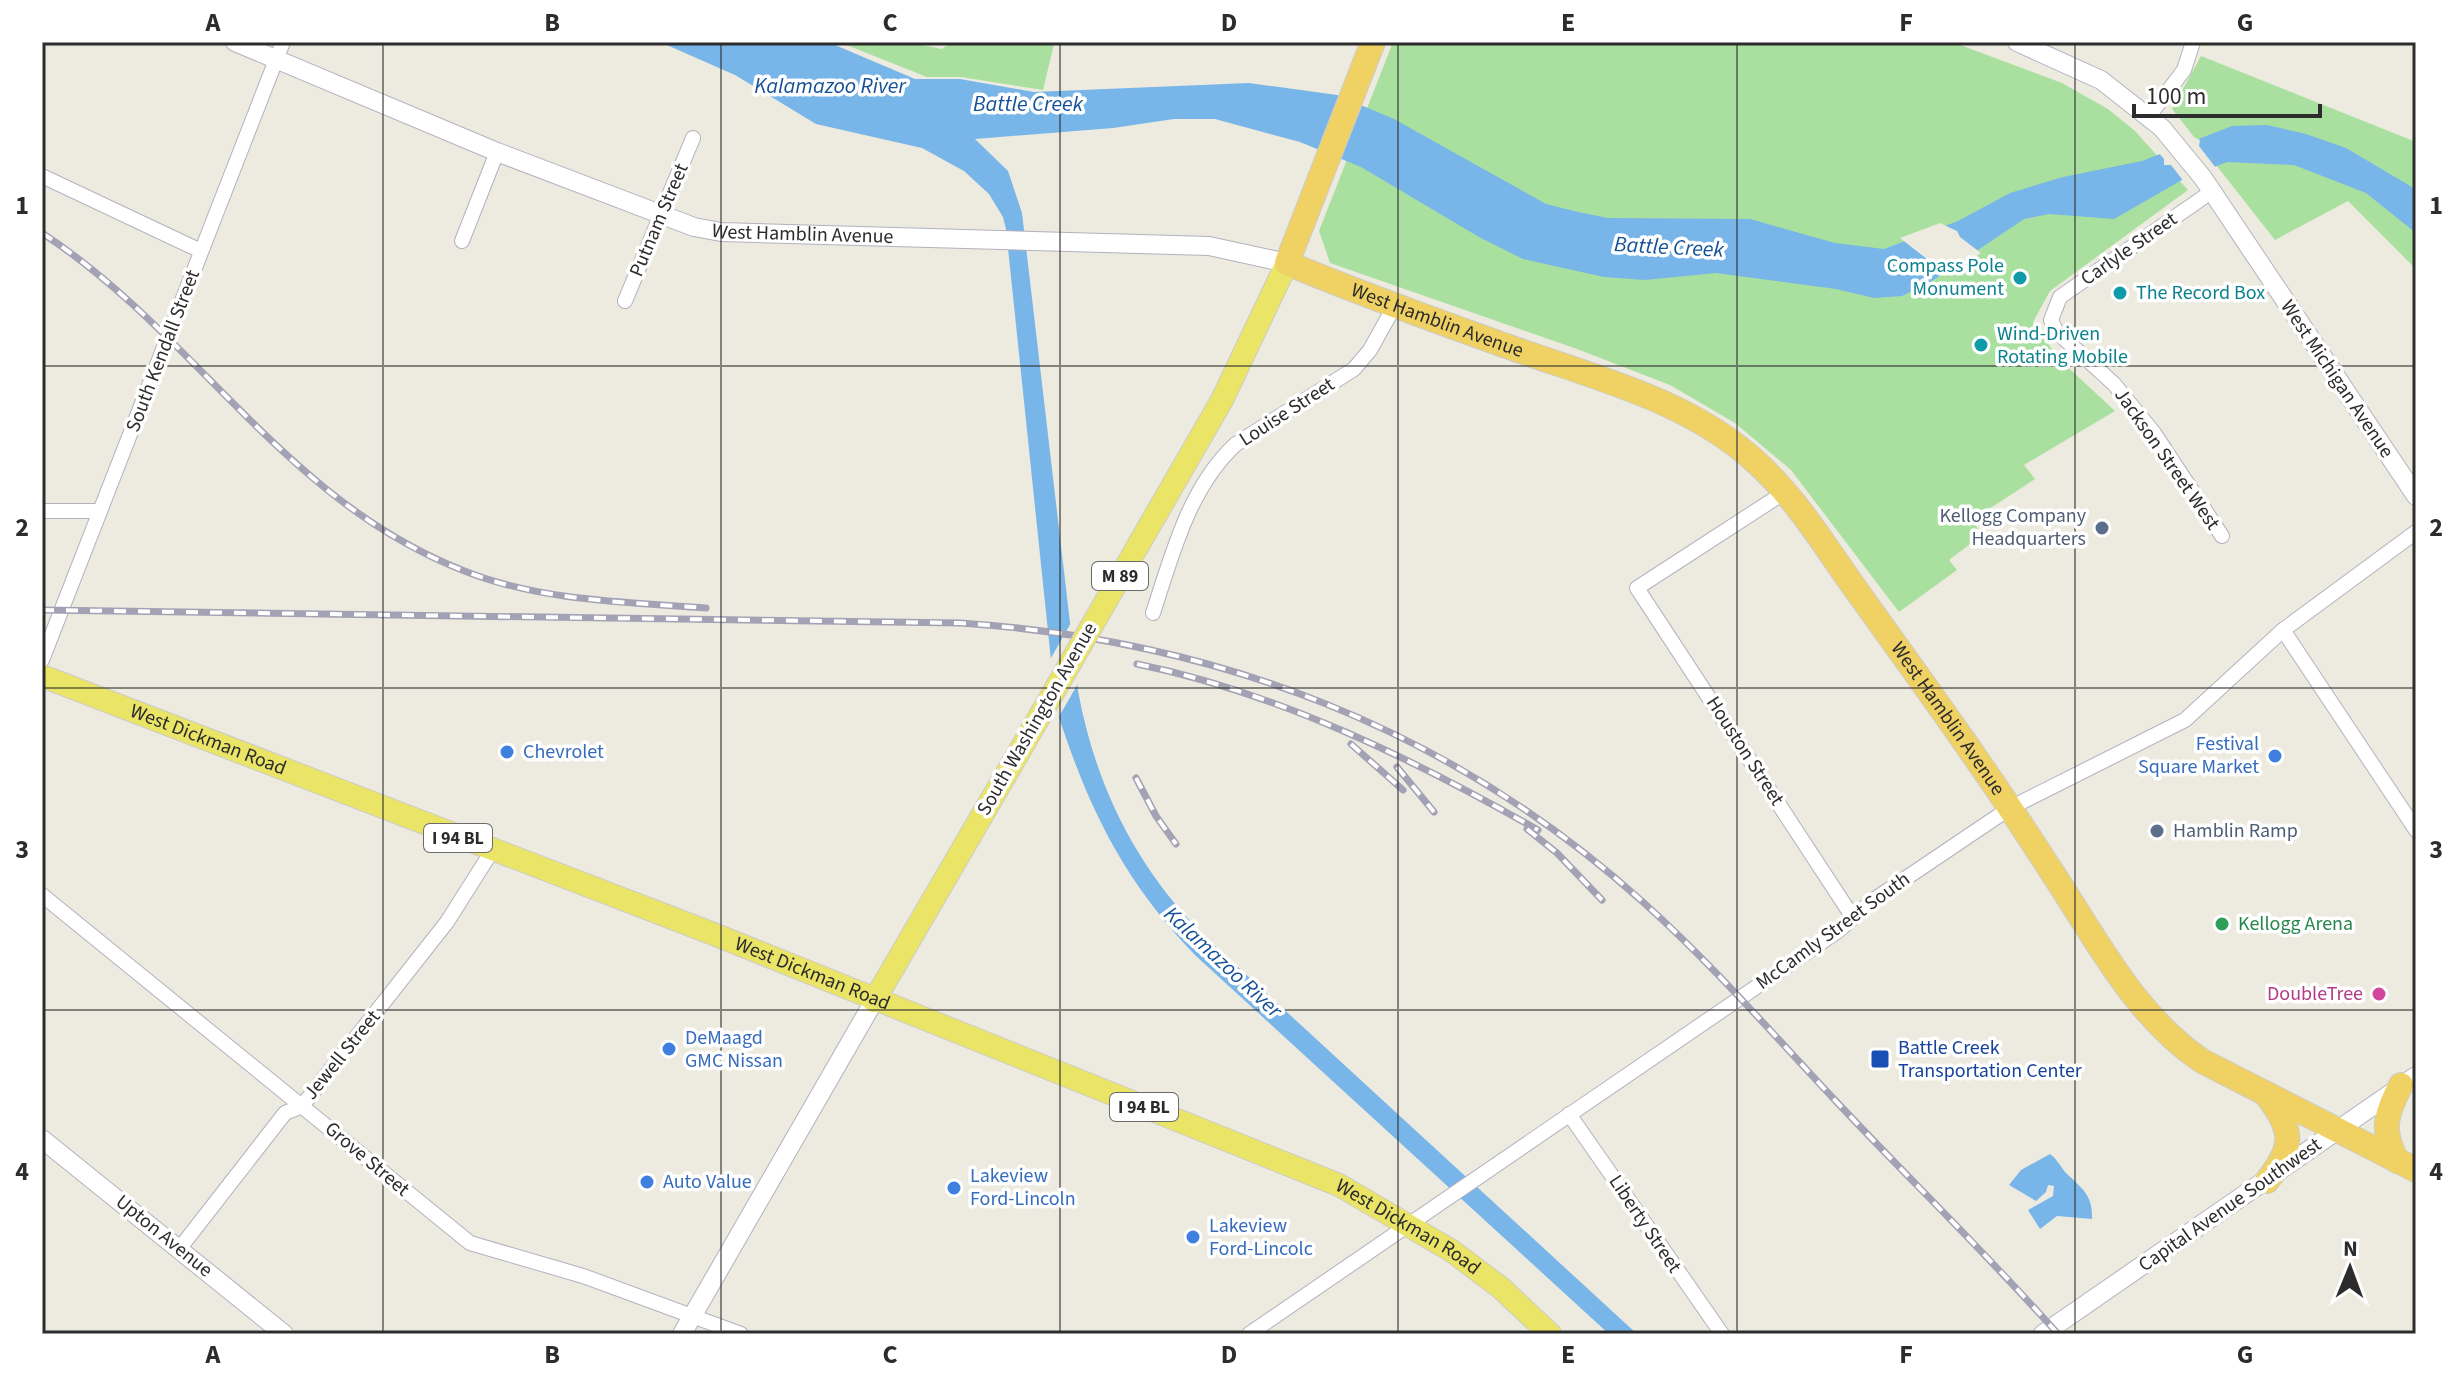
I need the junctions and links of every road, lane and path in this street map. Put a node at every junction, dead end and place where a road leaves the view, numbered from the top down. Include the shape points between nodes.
1 (235, 42) edge
2 (283, 42) edge
3 (1373, 42) edge
4 (2017, 42) edge
5 (2193, 42) edge
6 (276, 61) junction
7 (2155, 122) junction
8 (693, 138) dead end
9 (497, 152) junction
10 (42, 176) edge
11 (2207, 185) junction
12 (661, 213) junction
13 (462, 241) dead end
14 (201, 251) junction
15 (1287, 263) junction
16 (625, 301) dead end
17 (1394, 307) junction
18 (2052, 311) joint
19 (1785, 492) junction
20 (2416, 496) edge
21 (42, 511) edge
22 (100, 511) junction
23 (2416, 532) edge
24 (2222, 536) dead end
25 (1153, 613) dead end
26 (2283, 630) junction
27 (42, 660) edge
28 (42, 676) edge
29 (2010, 808) junction
30 (2416, 830) edge
31 (492, 851) junction
32 (42, 895) edge
33 (1852, 916) junction
34 (874, 1001) junction
35 (2408, 1081) edge
36 (2267, 1095) junction
37 (302, 1106) junction
38 (1569, 1114) junction
39 (2335, 1132) junction
40 (42, 1139) edge
41 (2406, 1166) edge
42 (2267, 1181) junction
43 (1408, 1225) junction
44 (180, 1248) junction
45 (693, 1316) junction
46 (284, 1334) edge
47 (682, 1334) edge
48 (741, 1334) edge
49 (1249, 1334) edge
50 (1550, 1334) edge
51 (1722, 1334) edge
52 (2043, 1334) edge

1 - 6 street, West Hamblin Avenue
2 - 6 street, South Kendall Street
3 - 15 highway, South Washington Avenue / M 89
4 - 7 street, West Michigan Avenue via 2101,80
5 - 7 street
6 - 9 street, West Hamblin Avenue
6 - 14 street, South Kendall Street
7 - 11 street, West Michigan Avenue
8 - 12 street, Putnam Street
9 - 12 street, West Hamblin Avenue
9 - 13 street
10 - 14 street
11 - 18 street, Carlyle Street via 2060,297
11 - 20 street, West Michigan Avenue
12 - 15 street, West Hamblin Avenue via 721,232 1209,246
12 - 16 street, Putnam Street
14 - 22 street, South Kendall Street
15 - 17 highway, West Hamblin Avenue
15 - 34 main road, South Washington Avenue / M 89, bridge via 1222,400
17 - 19 highway, West Hamblin Avenue via 1669,405 1716,430
17 - 25 street, Louise Street via 1354,369 1223,456 1185,518
18 - 24 street, Jackson Street West via 2056,331 2131,404
19 - 29 highway, West Hamblin Avenue
19 - 33 street, Houston Street via 1641,594
21 - 22 street
22 - 27 street, South Kendall Street
23 - 26 street, McCamly Street South
26 - 29 street, McCamly Street South via 2180,723
26 - 30 street
28 - 31 main road, West Dickman Road / I 94 BL
29 - 33 street, McCamly Street South
29 - 36 highway, West Hamblin Avenue via 2146,1013 2180,1047
31 - 34 main road, West Dickman Road / I 94 BL
31 - 37 street, Jewell Street via 447,922
32 - 37 street, Grove Street
33 - 38 street, McCamly Street South via 1838,931
34 - 43 main road, West Dickman Road / I 94 BL via 1339,1185
34 - 45 street, South Washington Avenue
35 - 39 street, Capital Avenue Southwest
35 - 41 highway via 2384,1122 2386,1140
36 - 39 highway, West Hamblin Avenue
36 - 42 highway via 2287,1126 2288,1141 2280,1165
37 - 44 street, Jewell Street via 285,1113
37 - 45 street, Grove Street via 470,1243
38 - 43 street, McCamly Street South
38 - 51 street, Liberty Street
39 - 41 highway, West Hamblin Avenue
39 - 42 street, Capital Avenue Southwest
40 - 44 street, Upton Avenue
42 - 52 street, Capital Avenue Southwest
43 - 49 street, McCamly Street South
43 - 50 main road, West Dickman Road / I 94 BL via 1478,1270
44 - 46 street, Upton Avenue
45 - 47 street, South Washington Avenue
45 - 48 street, Grove Street

